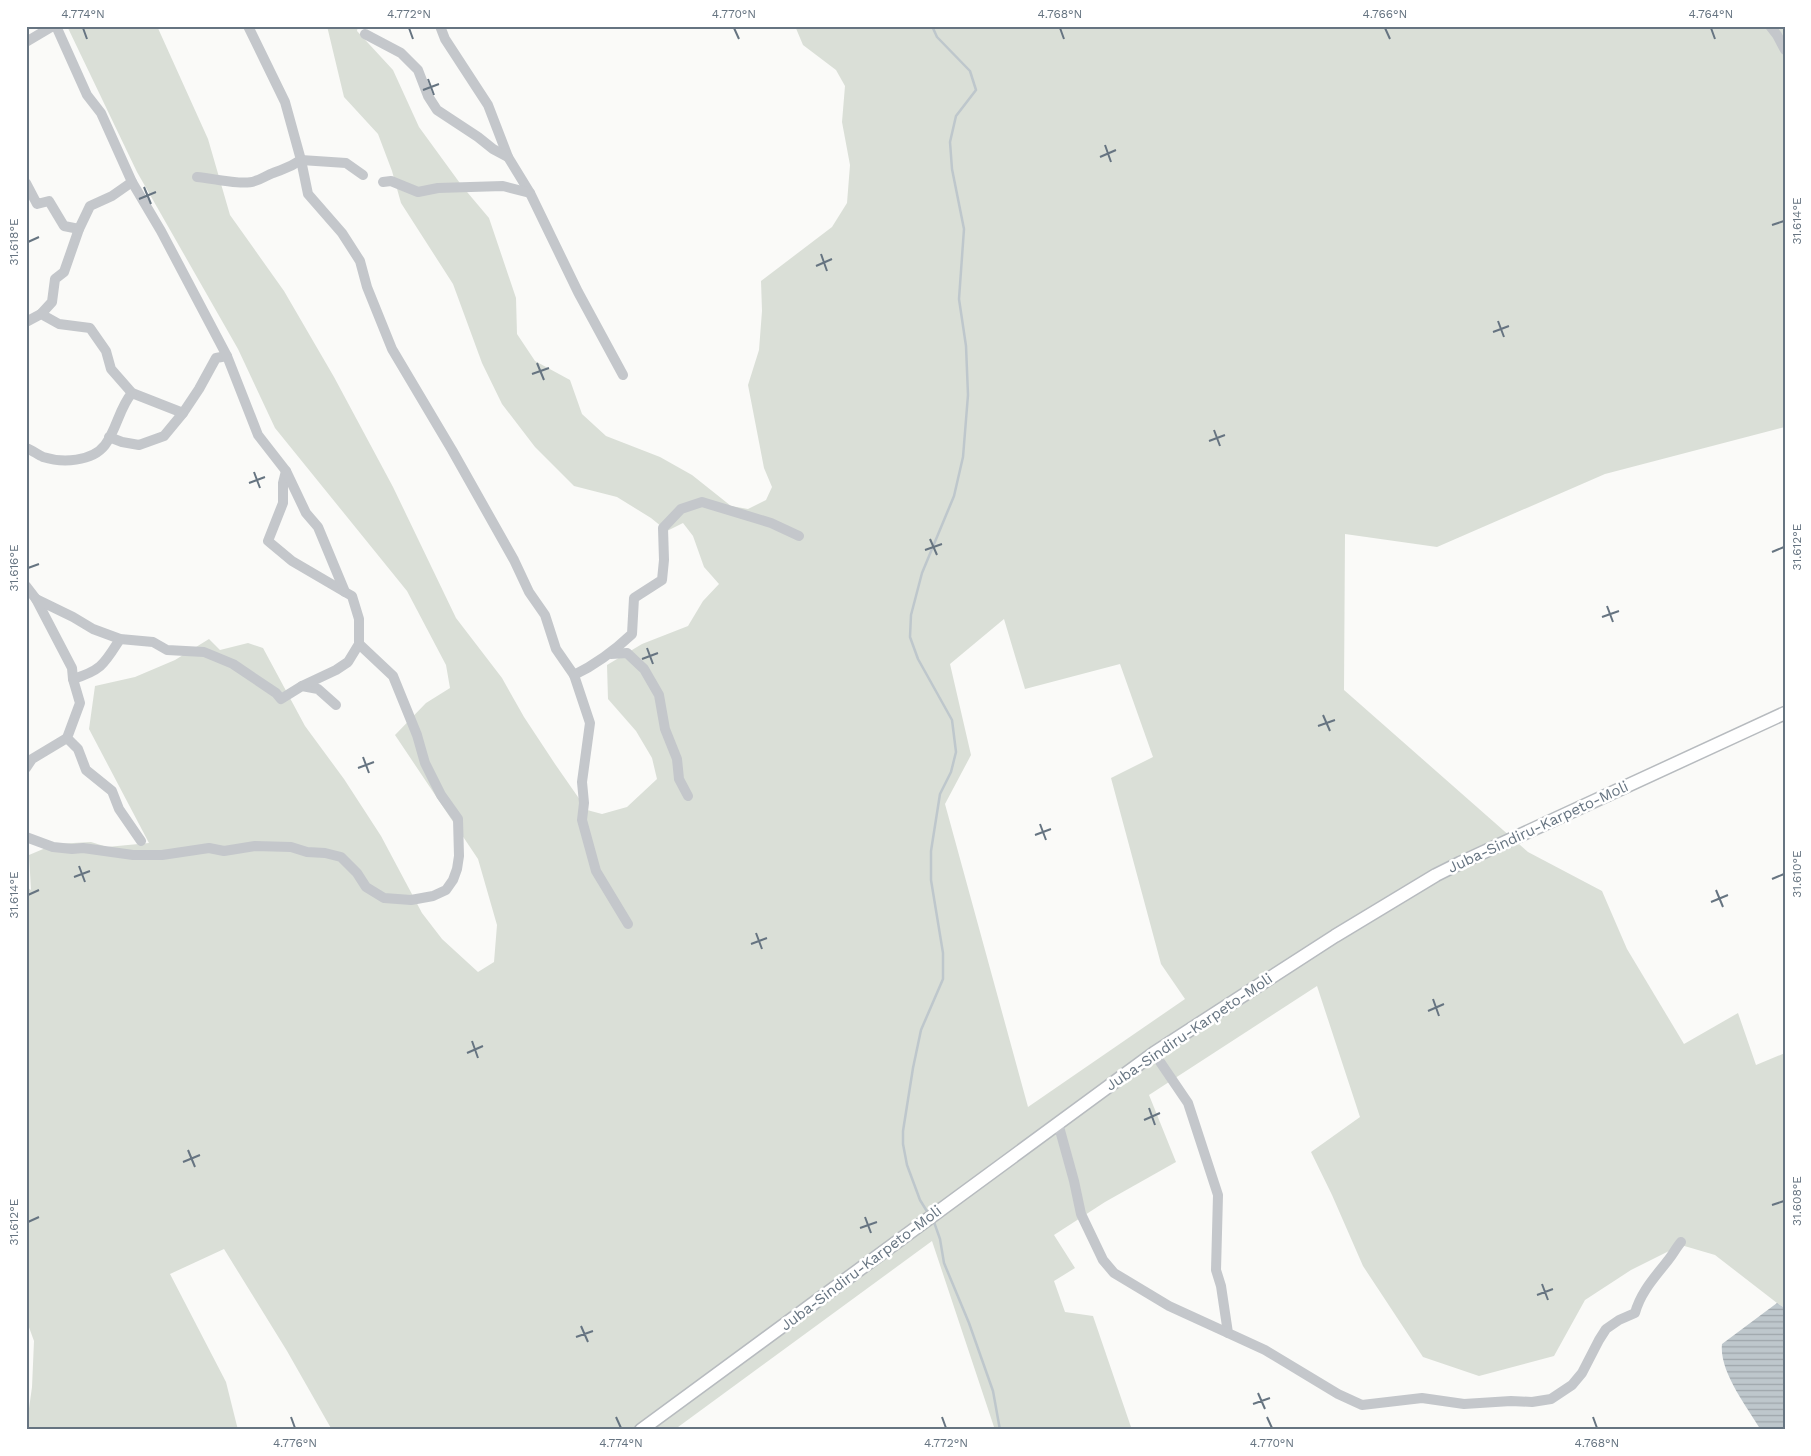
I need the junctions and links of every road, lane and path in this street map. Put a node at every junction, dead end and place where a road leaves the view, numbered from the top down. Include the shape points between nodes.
1 (54, 26) edge
2 (248, 26) edge
3 (440, 26) edge
4 (1770, 26) edge
5 (365, 34) dead end
6 (26, 42) edge
7 (1785, 50) edge
8 (508, 157) junction
9 (301, 160) junction
10 (363, 175) dead end
11 (197, 177) dead end
12 (132, 182) junction
13 (383, 182) dead end
14 (26, 183) edge
15 (530, 193) junction
16 (79, 229) junction
17 (42, 314) junction
18 (26, 322) edge
19 (227, 356) junction
20 (623, 375) dead end
21 (132, 393) junction
22 (183, 413) junction
23 (109, 437) junction
24 (26, 448) edge
25 (286, 471) junction
26 (799, 536) dead end
27 (26, 586) edge
28 (345, 592) junction
29 (36, 600) junction
30 (120, 639) junction
31 (359, 644) junction
32 (611, 654) junction
33 (574, 675) junction
34 (73, 679) junction
35 (302, 686) junction
36 (336, 705) dead end
37 (1785, 713) edge
38 (68, 738) junction
39 (26, 768) edge
40 (688, 796) dead end
41 (26, 837) edge
42 (142, 841) dead end
43 (628, 924) dead end
44 (1154, 1053) junction
45 (1058, 1123) junction
46 (1680, 1242) dead end
47 (1228, 1333) junction
48 (641, 1430) edge

1 - 6 street
1 - 12 street
2 - 9 street via 284,102
3 - 8 street via 488,105
4 - 7 street via 1778,34
5 - 8 street via 401,53 418,70 437,110
8 - 15 street
9 - 10 street via 346,163
9 - 11 street via 289,169 254,182
9 - 33 street via 308,194 342,233 360,261 392,349 514,560 545,616 556,648
12 - 16 street via 90,206
12 - 19 street
13 - 15 street via 391,181 418,192 438,188 502,186
14 - 16 street via 37,204 49,201 64,226
15 - 20 street
16 - 17 street via 64,272 55,279 52,302
17 - 18 street
17 - 21 street via 59,324 90,328 106,350 110,369
19 - 22 street via 216,358
19 - 25 street via 258,435
21 - 22 street
21 - 23 street
22 - 23 street via 164,436 139,445
23 - 24 street via 105,445 90,456 69,460 43,457
25 - 28 street via 306,513 318,527
25 - 28 street via 283,503 268,541 292,561
26 - 32 street via 771,523 702,502 681,509 663,528 662,580 634,598 632,634
27 - 29 street
28 - 31 street via 352,596 359,619
29 - 30 street
29 - 34 street via 72,668
30 - 34 street via 103,665
30 - 35 street via 153,642 167,650 204,652 233,664 276,693 281,700
31 - 35 street via 348,662
31 - 41 street via 393,676 425,763 441,796 458,820 457,869 446,890 411,900 384,898 366,887 341,858 291,847 255,846 224,851 210,848 162,855 133,855 53,847
32 - 33 street
32 - 40 street via 627,653 644,669 659,695 665,729 677,759 679,779
33 - 43 street via 590,723 582,782 582,820 596,871
34 - 38 street via 80,703
35 - 36 street via 318,689
37 - 44 main road, Juba-Sindiru-Karpeto-Moli via 1436,875
38 - 39 street via 32,759
38 - 42 street via 78,749 86,770 112,791 119,809
44 - 45 main road, Juba-Sindiru-Karpeto-Moli
44 - 47 street via 1188,1103 1218,1195 1216,1270
45 - 47 street via 1081,1214 1103,1260 1114,1273 1169,1306
45 - 48 main road, Juba-Sindiru-Karpeto-Moli
46 - 47 street via 1648,1285 1635,1313 1606,1329 1577,1380 1551,1399 1464,1404 1422,1398 1362,1405 1265,1350

